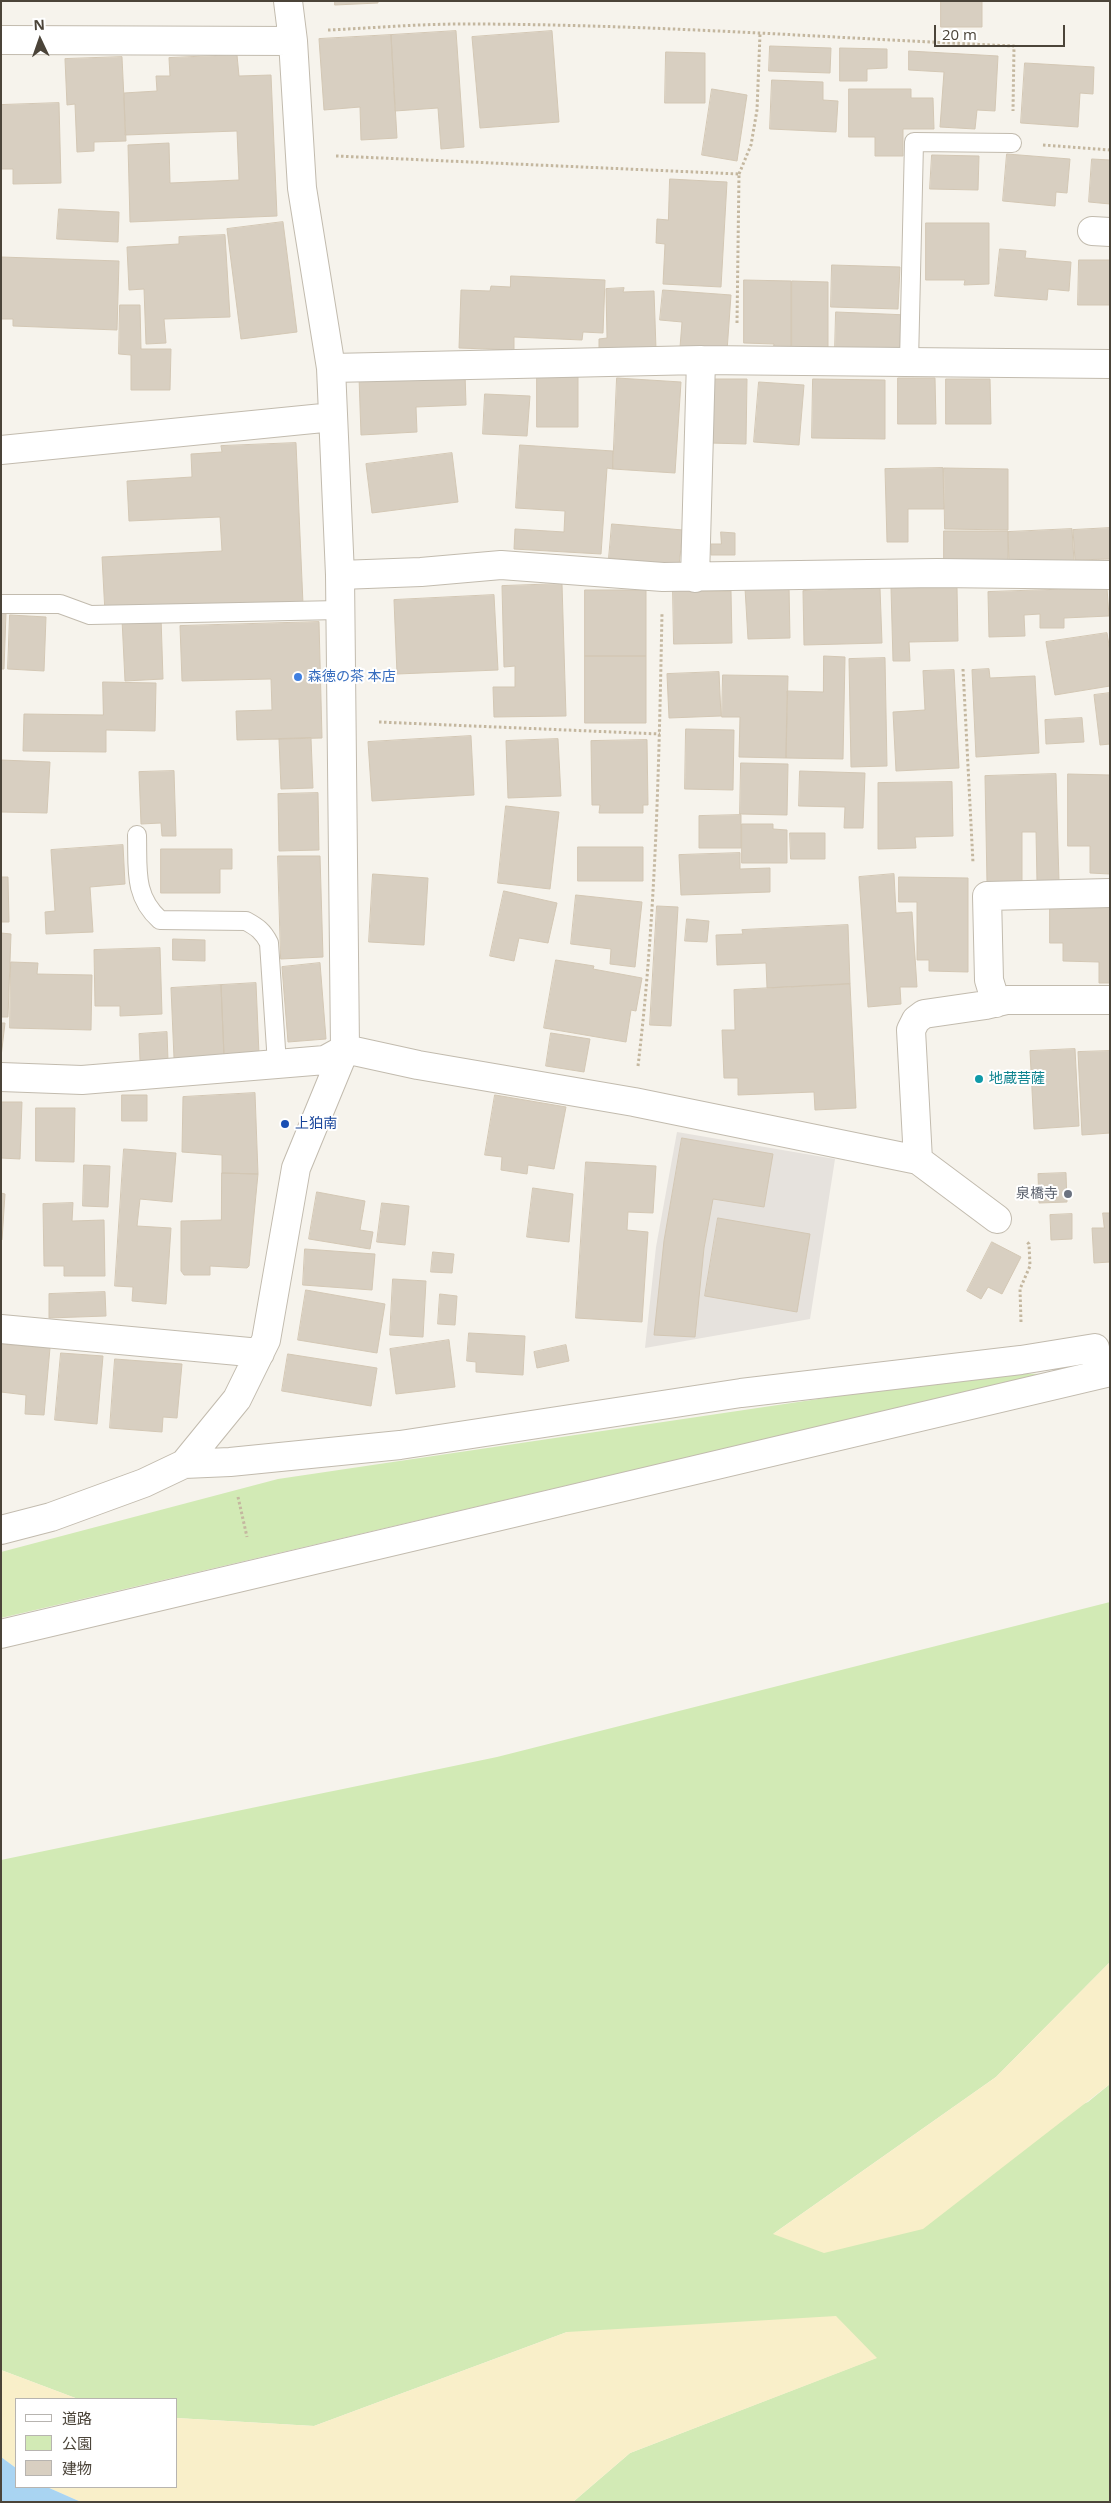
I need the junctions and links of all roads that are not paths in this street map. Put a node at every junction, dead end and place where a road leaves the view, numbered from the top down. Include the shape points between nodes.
1 (288, 1) edge
2 (293, 37) junction
3 (1, 40) edge
4 (1012, 143) road end
5 (700, 360) junction
6 (910, 362) junction
7 (1110, 364) edge
8 (331, 368) junction
9 (333, 417) junction
10 (1, 450) edge
11 (1110, 574) edge
12 (340, 576) junction
13 (695, 578) junction
14 (1, 604) edge
15 (340, 610) junction
16 (137, 835) dead end
17 (1110, 892) edge
18 (1110, 1000) edge
19 (996, 1003) junction
20 (345, 1049) junction
21 (277, 1064) junction
22 (1, 1077) edge
23 (918, 1160) junction
24 (997, 1219) road end
25 (1, 1329) edge
26 (260, 1353) junction
27 (1104, 1359) edge
28 (184, 1464) junction
29 (1, 1530) edge
30 (1, 1634) edge

1 - 2 street
2 - 3 street
2 - 8 street via 302,188
4 - 6 lane via 914,142
5 - 6 street
5 - 8 street
5 - 13 street
6 - 7 street
8 - 9 street
9 - 10 street
9 - 12 street
11 - 13 street via 937,573
12 - 13 street via 501,565
12 - 15 street
14 - 15 lane via 60,604 90,615
15 - 20 street
16 - 21 lane via 140,891 150,911 160,920 246,921 265,934 269,943
17 - 19 street via 987,896 989,980
18 - 19 street via 1006,1000
19 - 23 street via 924,1014 911,1030
20 - 21 street via 325,1060
20 - 23 street via 418,1065 634,1102
20 - 26 street via 296,1168 269,1326
21 - 22 street via 82,1080
23 - 24 street
25 - 26 street
26 - 28 street via 237,1399
27 - 28 street via 1020,1360 742,1393 400,1445
27 - 30 street via 256,1574
28 - 29 street via 144,1483 60,1514

